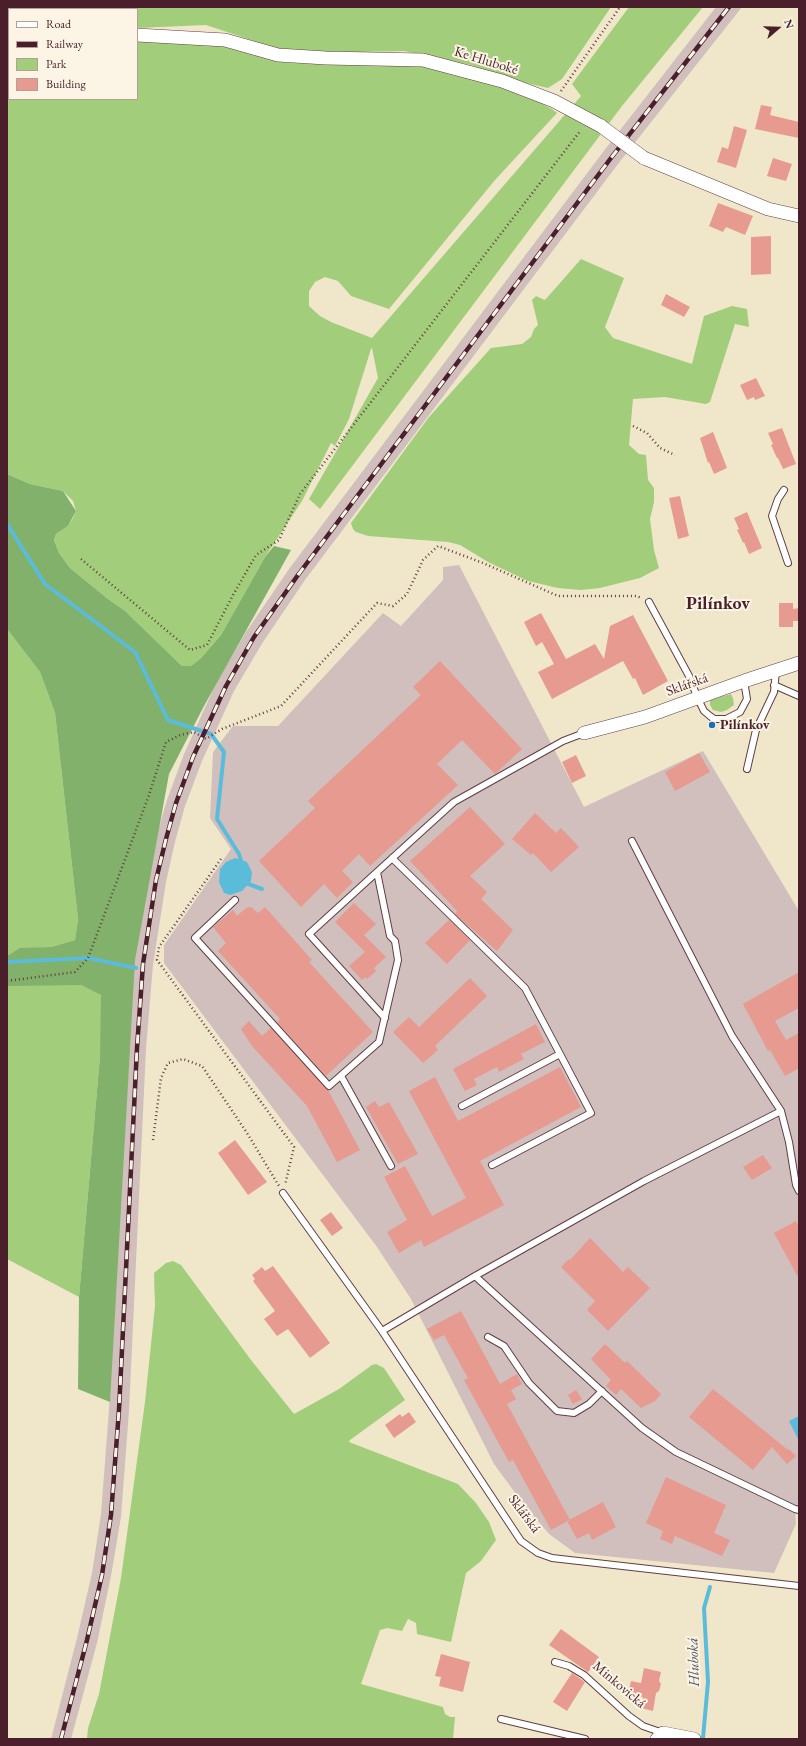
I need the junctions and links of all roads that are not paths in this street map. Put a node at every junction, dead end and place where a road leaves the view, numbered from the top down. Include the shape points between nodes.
1 (138, 35) edge
2 (799, 216) edge
3 (784, 490) dead end
4 (788, 563) dead end
5 (649, 602) road end
6 (799, 663) edge
7 (776, 670) junction
8 (744, 681) junction
9 (774, 685) junction
10 (799, 696) edge
11 (698, 699) junction
12 (584, 733) joint
13 (747, 770) dead end
14 (632, 841) dead end
15 (392, 858) junction
16 (377, 872) junction
17 (235, 900) dead end
18 (385, 1018) junction
19 (560, 1054) junction
20 (340, 1076) junction
21 (462, 1106) dead end
22 (781, 1110) junction
23 (492, 1165) dead end
24 (391, 1166) dead end
25 (799, 1191) edge
26 (283, 1193) road end
27 (475, 1276) junction
28 (382, 1331) junction
29 (488, 1337) dead end
30 (602, 1391) junction
31 (799, 1510) edge
32 (799, 1586) edge
33 (555, 1662) dead end
34 (501, 1719) dead end
35 (660, 1736) edge
36 (585, 1739) edge
37 (694, 1739) edge

1 - 2 street, Ke Hluboké, bridge via 225,40 278,55 423,60 502,81 554,101 601,126 644,158 768,208
3 - 4 lane via 772,516
5 - 11 lane via 689,676
6 - 7 street, Sklářská
7 - 8 street, Sklářská
7 - 9 lane
8 - 11 street, Sklářská
8 - 11 lane via 747,699 734,717 714,719 704,711
9 - 10 lane
9 - 13 lane via 774,692 756,730
11 - 12 street, Sklářská via 645,717
12 - 15 lane via 563,741 454,802
14 - 22 lane via 732,1036
15 - 16 lane
15 - 19 lane via 525,988
16 - 18 lane via 390,936 394,941 398,960
16 - 18 lane via 309,934
17 - 20 lane via 195,938 329,1086
18 - 20 lane via 379,1042
19 - 21 lane
19 - 23 lane via 591,1113
20 - 24 lane
22 - 25 lane
22 - 27 lane via 644,1181
26 - 28 lane, Sklářská
27 - 28 lane
27 - 30 lane
28 - 32 lane, Sklářská via 521,1542 538,1553 552,1558
29 - 30 lane via 504,1346 529,1383 558,1411 574,1413 589,1404
30 - 31 lane via 642,1428 676,1452
33 - 35 lane, Minkovická via 569,1666 584,1675 629,1716
34 - 36 lane
35 - 37 street, Minkovická

